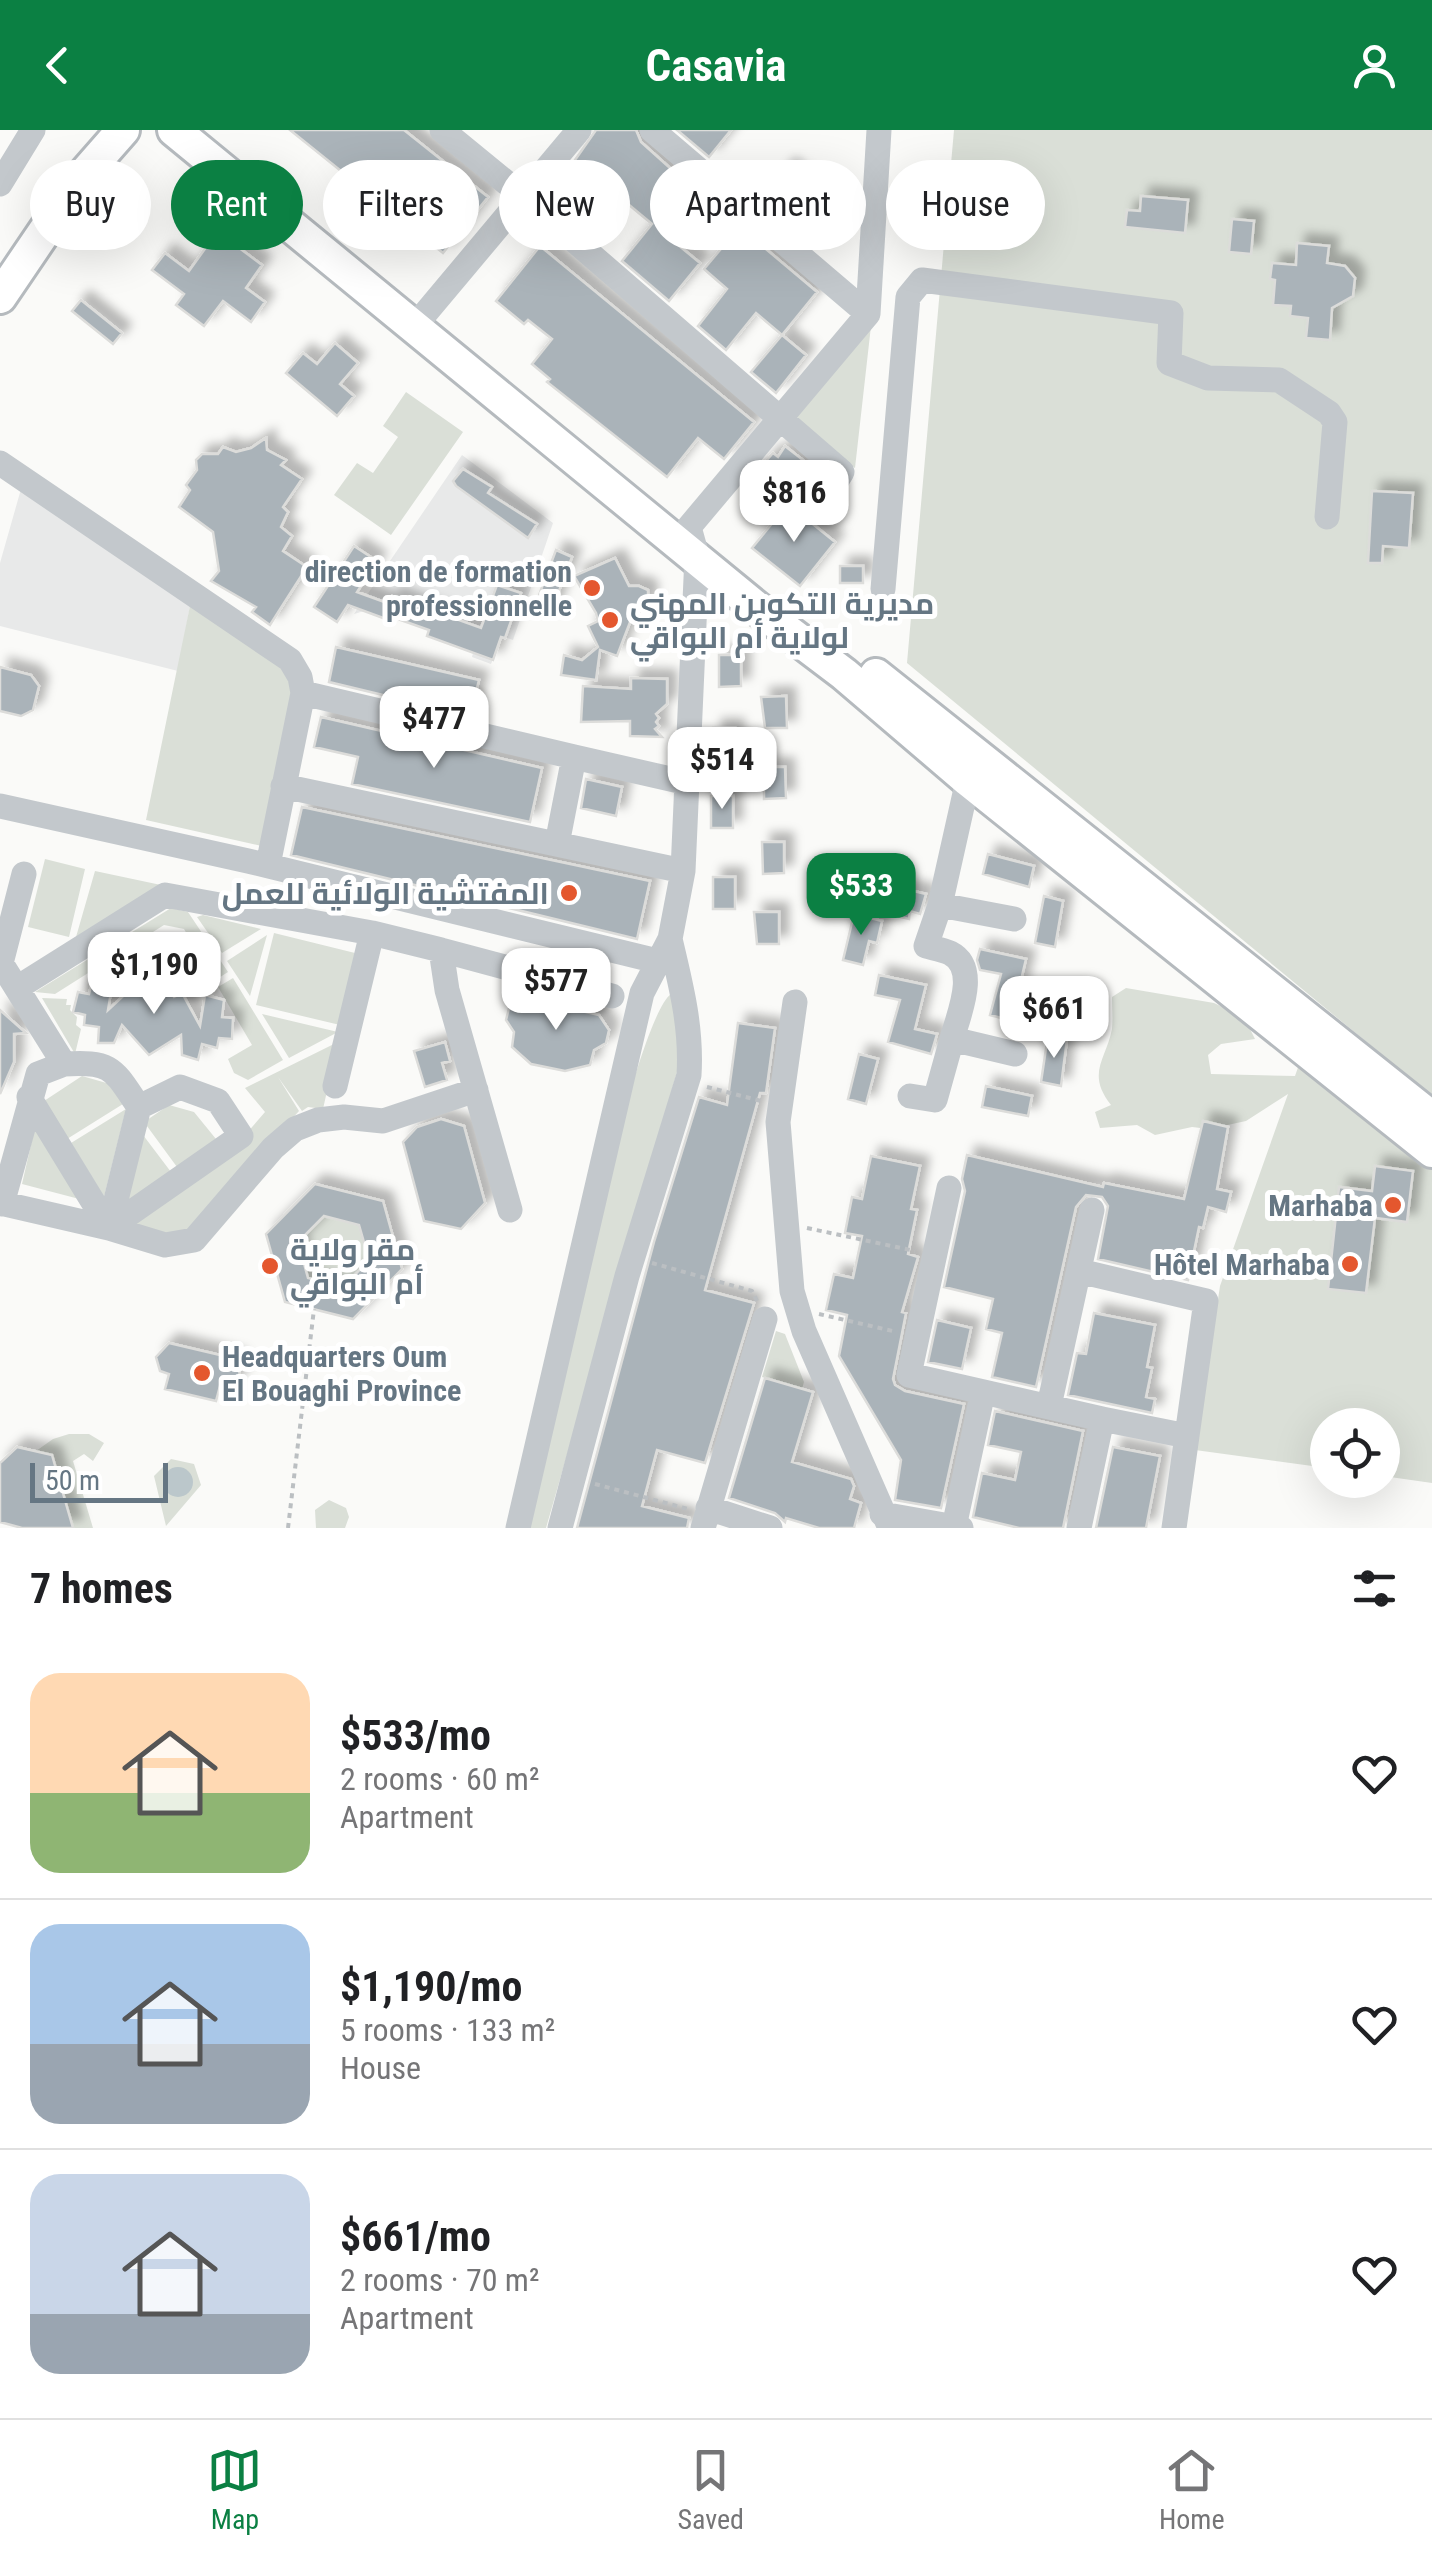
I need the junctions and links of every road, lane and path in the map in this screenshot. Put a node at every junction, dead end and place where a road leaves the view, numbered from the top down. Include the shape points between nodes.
1 (33, 130) edge
2 (96, 130) edge
3 (123, 130) edge
4 (174, 130) edge
5 (210, 130) edge
6 (442, 130) edge
7 (579, 130) edge
8 (652, 130) edge
9 (878, 130) edge
10 (554, 160) edge
11 (499, 176) edge
12 (0, 184) edge
13 (499, 226) edge
14 (586, 250) edge
15 (0, 266) edge
16 (0, 296) edge
17 (868, 314) junction
18 (419, 320) junction
19 (782, 420) junction
20 (0, 463) edge
21 (826, 498) dead end
22 (1327, 517) dead end
23 (693, 542) junction
24 (883, 589) dead end
25 (303, 693) junction
26 (574, 757) junction
27 (968, 780) junction
28 (688, 783) junction
29 (283, 786) junction
30 (0, 806) edge
31 (557, 844) junction
32 (268, 865) junction
33 (683, 871) junction
34 (24, 874) dead end
35 (940, 904) junction
36 (1014, 919) dead end
37 (372, 933) junction
38 (440, 950) junction
39 (663, 950) junction
40 (0, 963) edge
41 (18, 988) junction
42 (612, 996) dead end
43 (795, 1002) dead end
44 (952, 1039) junction
45 (1015, 1054) dead end
46 (64, 1064) junction
47 (687, 1082) junction
48 (334, 1086) dead end
49 (476, 1090) junction
50 (910, 1096) dead end
51 (30, 1097) junction
52 (780, 1106) junction
53 (139, 1107) junction
54 (1432, 1118) edge
55 (1432, 1151) edge
56 (948, 1188) dead end
57 (1, 1204) edge
58 (510, 1210) dead end
59 (1092, 1210) dead end
60 (786, 1223) junction
61 (109, 1228) junction
62 (934, 1255) junction
63 (633, 1258) junction
64 (1079, 1270) junction
65 (314, 1309) dead end
66 (798, 1310) junction
67 (765, 1319) joint
68 (917, 1336) junction
69 (983, 1392) junction
70 (1049, 1406) junction
71 (1102, 1419) junction
72 (1187, 1436) junction
73 (571, 1478) junction
74 (706, 1517) edge
75 (886, 1521) edge
76 (958, 1527) edge
77 (288, 1528) edge
78 (518, 1528) edge
79 (560, 1528) edge
80 (770, 1528) edge
81 (1080, 1528) edge
82 (1174, 1528) edge

1 - 12 street
2 - 15 main road
3 - 16 main road
4 - 18 main road
5 - 18 main road
6 - 11 street
7 - 10 street
8 - 17 street
9 - 17 street
13 - 18 street
14 - 19 street
17 - 19 street
18 - 23 main road
19 - 21 street via 842,472
19 - 23 street
20 - 25 street via 274,646 290,660
22 - 24 street via 1335,422 1329,413 1279,380 1208,378 1169,364 1170,314 922,280 908,298
23 - 27 main road
23 - 28 street
23 - 54 main road
25 - 26 street
25 - 29 street
26 - 28 street
26 - 31 street
27 - 35 street
27 - 55 main road
28 - 33 street
29 - 31 street
29 - 32 street
30 - 32 street
31 - 33 street
32 - 39 street
33 - 39 street
34 - 40 street
35 - 36 street
35 - 44 street via 926,946 951,953 967,978
37 - 38 street
37 - 41 street via 165,895
37 - 48 street
38 - 42 street
38 - 49 street
39 - 47 street via 683,990 691,1045
39 - 78 street via 642,993
40 - 41 street
41 - 46 street
43 - 52 street
44 - 45 street
44 - 50 street via 935,1100
46 - 51 street via 38,1074
46 - 53 street via 94,1062 114,1071
47 - 52 path
47 - 63 street
49 - 58 street
49 - 61 street via 382,1121 344,1117 295,1129 194,1240 165,1246
51 - 57 street
51 - 61 street
52 - 60 street
53 - 61 street
53 - 61 street via 180,1088 218,1101 241,1136
56 - 62 street
57 - 61 street
59 - 64 street
60 - 62 path
60 - 66 street
62 - 68 street
63 - 67 path via 752,1291
63 - 73 street
64 - 70 street
64 - 72 street via 1206,1301
65 - 77 path
66 - 68 path
66 - 75 street
67 - 74 street
68 - 69 street via 908,1374
69 - 70 street
69 - 76 street
70 - 71 street
71 - 72 street
71 - 81 street
72 - 82 street
73 - 74 path
73 - 79 street
74 - 80 street
75 - 76 street

